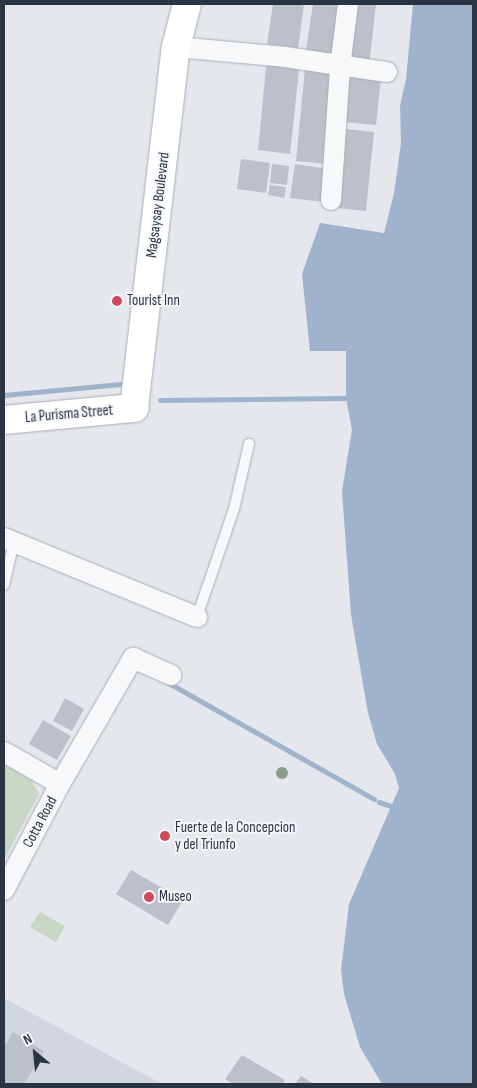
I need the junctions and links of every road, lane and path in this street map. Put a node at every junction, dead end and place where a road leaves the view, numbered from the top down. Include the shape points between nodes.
1 (187, 4) edge
2 (348, 4) edge
3 (176, 46) junction
4 (340, 67) junction
5 (387, 72) dead end
6 (331, 200) dead end
7 (134, 408) joint
8 (4, 420) edge
9 (249, 444) dead end
10 (9, 540) edge
11 (4, 585) edge
12 (197, 617) joint
13 (171, 675) dead end
14 (4, 752) edge
15 (60, 784) junction
16 (4, 890) edge

1 - 3 street, Magsaysay Boulevard
2 - 4 street
3 - 4 street via 285,57
3 - 7 street, Magsaysay Boulevard
4 - 5 street
4 - 6 street
7 - 8 street, La Purisma Street
9 - 12 lane via 234,509
10 - 11 lane
10 - 12 street
13 - 15 street via 133,658
14 - 15 street, Cotta Road
15 - 16 street, Cotta Road

